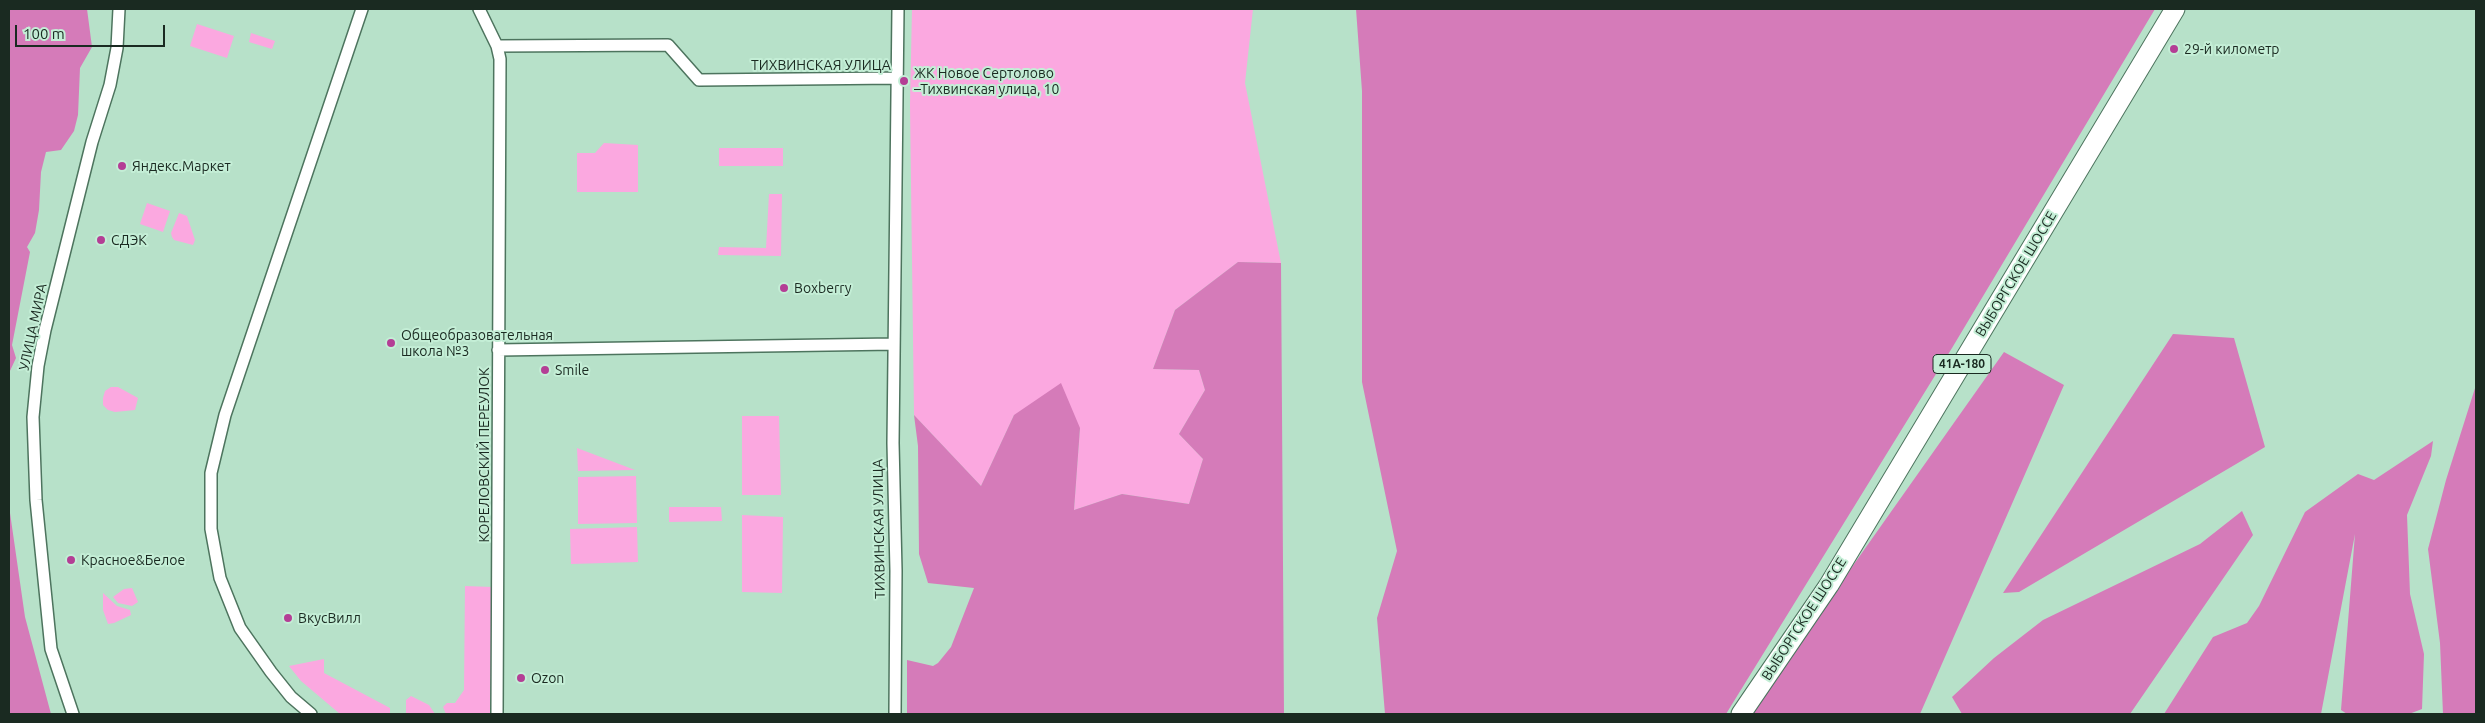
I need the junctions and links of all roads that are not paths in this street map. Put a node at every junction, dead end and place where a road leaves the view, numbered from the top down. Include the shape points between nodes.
1 (119, 9) edge
2 (362, 9) edge
3 (479, 9) edge
4 (898, 9) edge
5 (2175, 9) edge
6 (497, 46) junction
7 (897, 78) junction
8 (894, 344) junction
9 (498, 350) junction
10 (73, 714) edge
11 (311, 714) edge
12 (497, 714) edge
13 (894, 714) edge
14 (1741, 714) edge

1 - 10 street, УЛИЦА МИРА via 118,48 45,330 33,417 38,518 51,649
2 - 11 street via 224,415 211,473 212,529 220,578 240,628 291,697
3 - 6 street, КОРЕЛОВСКИЙ ПЕРЕУЛОК
4 - 7 street
5 - 14 main road, ВЫБОРГСКОЕ ШОССЕ / 41А-180 via 1829,584
6 - 7 street, ТИХВИНСКАЯ УЛИЦА via 668,44 698,80
6 - 9 street, КОРЕЛОВСКИЙ ПЕРЕУЛОК via 500,59
7 - 8 street, ТИХВИНСКАЯ УЛИЦА
8 - 9 street
8 - 13 street, ТИХВИНСКАЯ УЛИЦА
9 - 12 street, КОРЕЛОВСКИЙ ПЕРЕУЛОК

